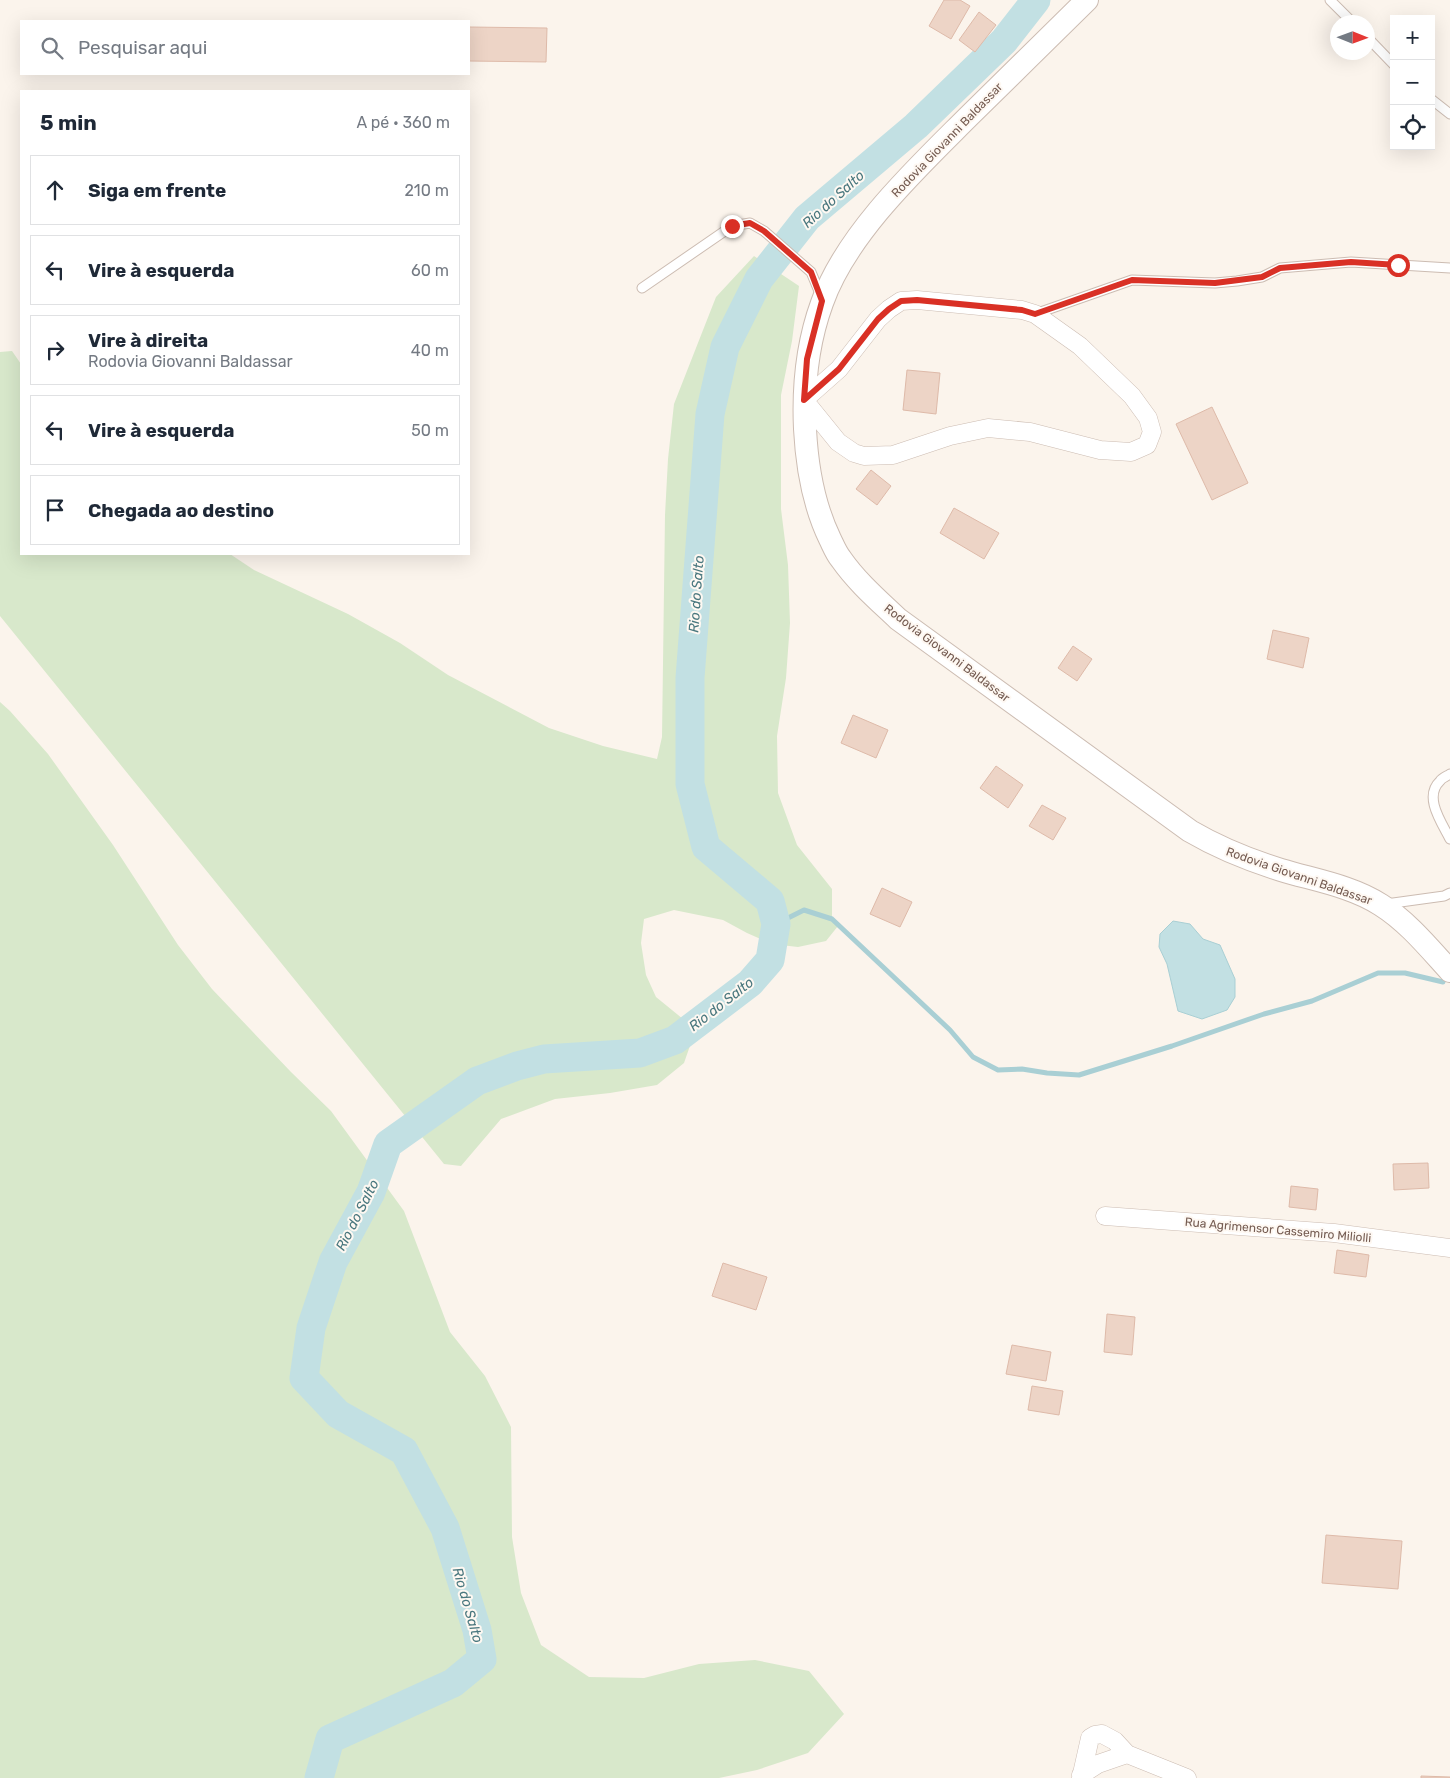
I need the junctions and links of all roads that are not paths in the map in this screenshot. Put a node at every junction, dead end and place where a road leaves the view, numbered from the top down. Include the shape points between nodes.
1 (1087, 0) edge
2 (1330, 0) edge
3 (1345, 15) edge
4 (1375, 45) edge
5 (1390, 60) edge
6 (1435, 103) edge
7 (1450, 114) edge
8 (1450, 268) edge
9 (642, 288) dead end
10 (822, 301) junction
11 (1035, 314) junction
12 (804, 400) junction
13 (1450, 774) edge
14 (1450, 839) edge
15 (1448, 896) edge
16 (1382, 905) junction
17 (1450, 971) edge
18 (1105, 1216) dead end
19 (1450, 1248) edge
20 (1127, 1754) junction
21 (1081, 1777) edge
22 (1188, 1778) edge

1 - 10 street, Rodovia Giovanni Baldassar via 900,186 859,237
2 - 3 lane
4 - 5 lane
6 - 7 lane
8 - 11 lane via 1351,262 1280,268 1262,277 1215,283 1132,280
9 - 10 lane via 732,226 750,223 764,231 811,272
10 - 12 street, Rodovia Giovanni Baldassar via 807,359
11 - 12 street via 1022,310 901,301 878,319 839,369
11 - 12 street via 1080,346 1132,396 1148,418 1152,432 1147,445 1131,452 1100,450 1030,432 988,428 950,436 894,455 864,456 838,442
12 - 16 street, Rodovia Giovanni Baldassar via 810,479 820,518 839,557 864,587 898,619 1218,848 1361,895
13 - 14 lane via 1440,781 1433,793 1433,803
15 - 16 lane
16 - 17 street, Rodovia Giovanni Baldassar
18 - 19 street, Rua Agrimensor Cassemiro Miliolli via 1334,1233
20 - 21 street via 1098,1764
20 - 21 street via 1108,1737 1095,1735 1087,1745
20 - 22 street

